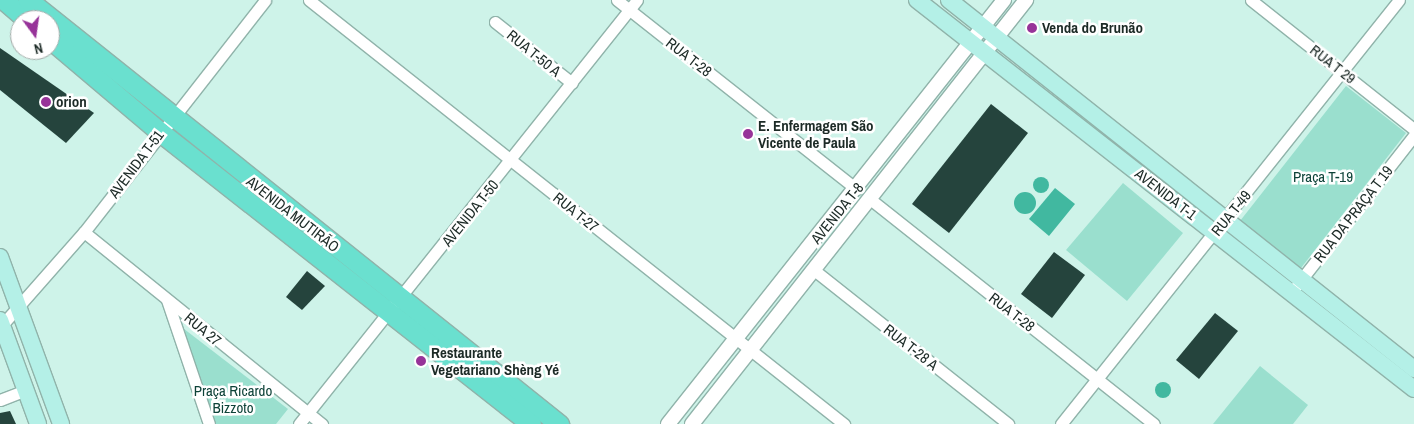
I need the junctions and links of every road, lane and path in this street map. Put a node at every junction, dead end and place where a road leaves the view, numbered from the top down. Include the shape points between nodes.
1 (4, 0) edge
2 (28, 0) edge
3 (265, 0) edge
4 (309, 0) edge
5 (617, 0) edge
6 (638, 0) edge
7 (917, 0) edge
8 (949, 0) edge
9 (1004, 0) edge
10 (1026, 0) edge
11 (1251, 0) edge
12 (1399, 0) edge
13 (16, 10) edge
14 (630, 10) junction
15 (495, 22) dead end
16 (984, 27) junction
17 (997, 37) junction
18 (972, 43) junction
19 (60, 46) edge
20 (986, 52) junction
21 (1344, 73) junction
22 (572, 84) junction
23 (166, 125) junction
24 (1414, 129) edge
25 (1414, 135) edge
26 (512, 161) junction
27 (856, 189) junction
28 (870, 199) junction
29 (1226, 219) junction
30 (84, 232) junction
31 (1215, 233) junction
32 (0, 258) edge
33 (814, 270) junction
34 (1302, 279) junction
35 (1291, 293) junction
36 (166, 298) junction
37 (395, 306) junction
38 (17, 308) junction
39 (1, 322) edge
40 (736, 339) junction
41 (750, 351) junction
42 (1414, 368) edge
43 (1097, 379) junction
44 (1414, 389) edge
45 (26, 390) junction
46 (0, 400) edge
47 (308, 413) junction
48 (38, 424) edge
49 (61, 424) edge
50 (209, 424) edge
51 (299, 424) edge
52 (322, 424) edge
53 (531, 424) edge
54 (559, 424) edge
55 (668, 424) edge
56 (692, 424) edge
57 (844, 424) edge
58 (1008, 424) edge
59 (1061, 424) edge
60 (1154, 424) edge

1 - 13 main road
2 - 23 main road, AVENIDA MUTIRÃO
3 - 23 street, AVENIDA T-51
4 - 26 street, RUA T-27
5 - 14 street, RUA T-28
6 - 14 street, AVENIDA T-50
7 - 18 main road, AVENIDA T-1
8 - 16 main road, AVENIDA T-1
9 - 16 street, AVENIDA T-8
10 - 17 street, AVENIDA T-8
11 - 21 street, RUA T 29
12 - 21 street, RUA T-49
14 - 22 street, AVENIDA T-50
14 - 27 street, RUA T-28
15 - 22 street, RUA T-50 A
16 - 17 main road, AVENIDA T-1
16 - 18 street, AVENIDA T-8
17 - 20 street, AVENIDA T-8
17 - 29 main road, AVENIDA T-1
18 - 20 main road, AVENIDA T-1
18 - 27 street, AVENIDA T-8
19 - 23 main road, AVENIDA MUTIRÃO
20 - 28 street, AVENIDA T-8
20 - 31 main road, AVENIDA T-1
21 - 24 street, RUA T 29
21 - 29 street, RUA T-49
22 - 26 street, AVENIDA T-50
23 - 30 street, AVENIDA T-51
23 - 37 main road, AVENIDA MUTIRÃO
25 - 34 street, RUA DA PRAÇA T 19
26 - 37 street, AVENIDA T-50
26 - 40 street, RUA T-27
27 - 40 street, AVENIDA T-8
28 - 33 street, AVENIDA T-8
28 - 43 street, RUA T-28
29 - 31 street, RUA T-49
29 - 34 main road, AVENIDA T-1
30 - 36 street, RUA 27
30 - 38 street, AVENIDA T-51
31 - 35 main road, AVENIDA T-1
31 - 43 street, RUA T-49
32 - 38 main road
33 - 41 street, AVENIDA T-8
33 - 58 street, RUA T-28 A
34 - 35 street, RUA DA PRAÇA T 19
34 - 42 main road, AVENIDA T-1
35 - 44 main road, AVENIDA T-1
36 - 47 street, RUA 27
36 - 50 street
37 - 47 street, AVENIDA T-50
37 - 53 main road, AVENIDA MUTIRÃO
37 - 54 main road, AVENIDA MUTIRÃO
38 - 39 street, AVENIDA T-51
38 - 49 main road
39 - 45 main road
40 - 41 street, RUA T-27
40 - 55 street, AVENIDA T-8
41 - 56 street, AVENIDA T-8
41 - 57 street, RUA T-27
43 - 59 street, RUA T-49
43 - 60 street, RUA T-28
45 - 46 street
45 - 48 main road
47 - 51 street, AVENIDA T-50
47 - 52 street, RUA 27

